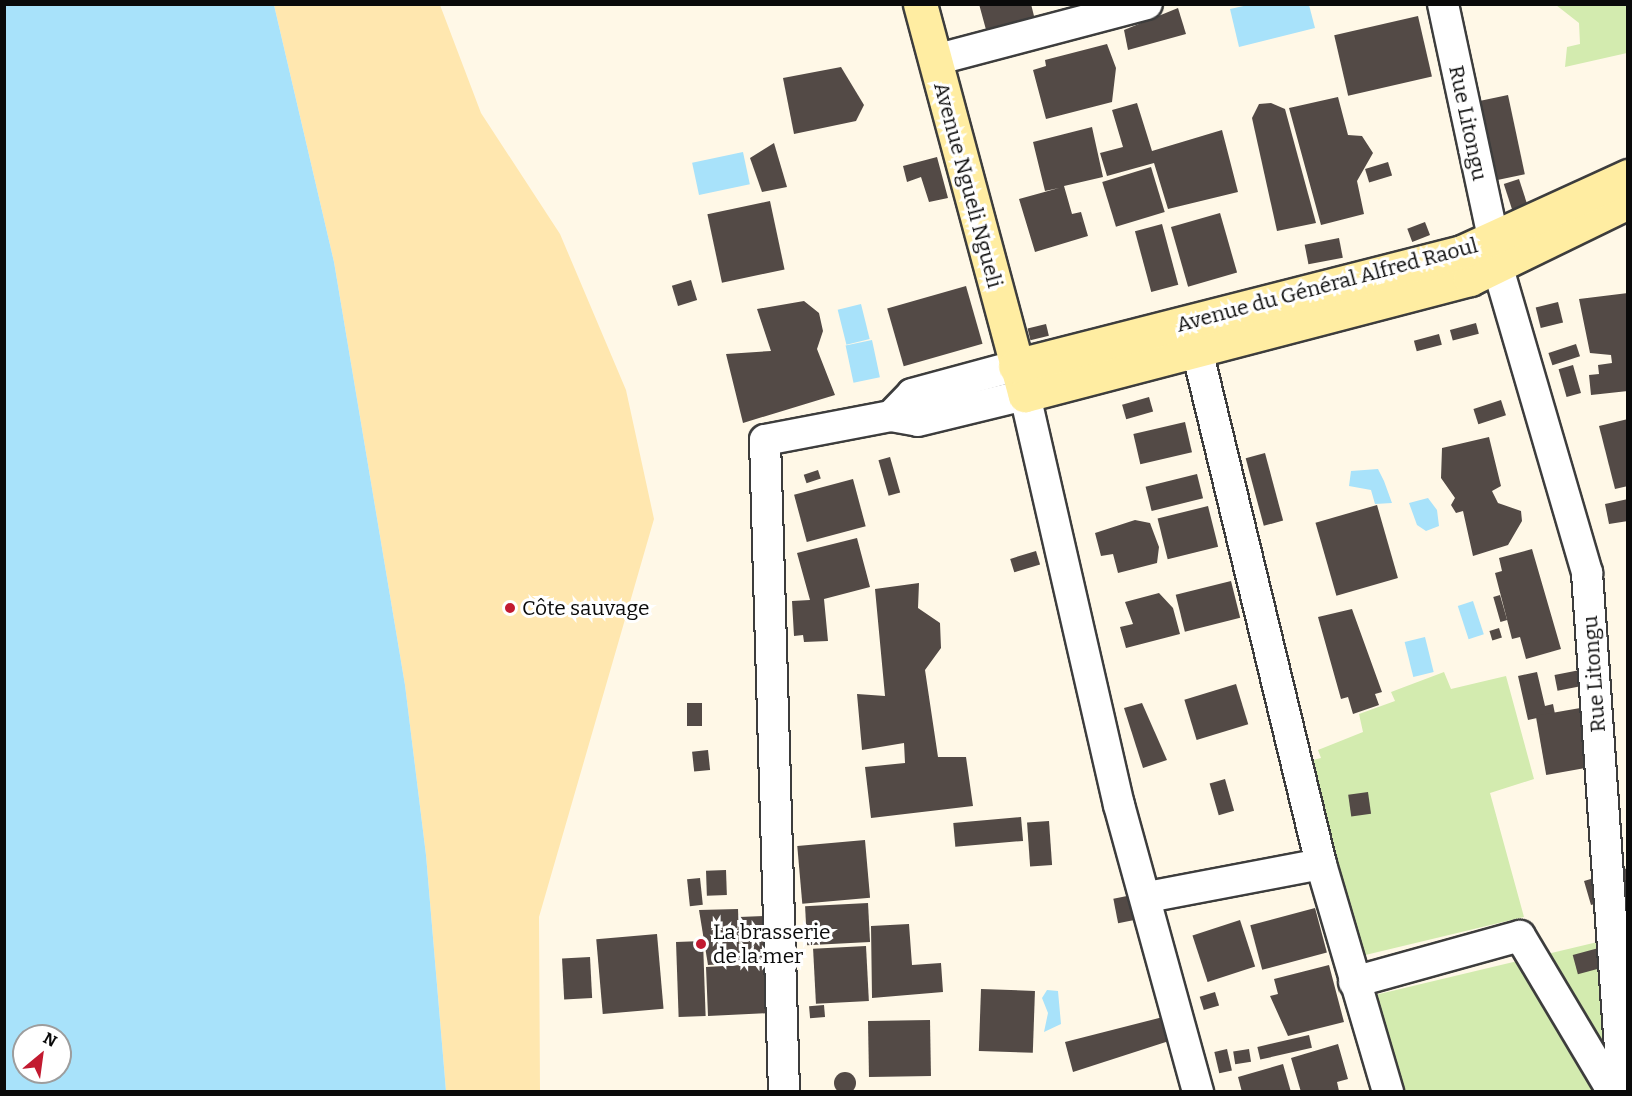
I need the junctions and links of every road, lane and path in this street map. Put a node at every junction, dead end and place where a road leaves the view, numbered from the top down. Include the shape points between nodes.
1 (920, 4) edge
2 (1147, 4) edge
3 (1443, 4) edge
4 (935, 60) junction
5 (1628, 176) edge
6 (1628, 202) edge
7 (1496, 254) junction
8 (1197, 350) junction
9 (1020, 380) junction
10 (1321, 864) junction
11 (1148, 897) junction
12 (1354, 982) junction
13 (784, 1092) edge
14 (1198, 1092) edge
15 (1388, 1092) edge
16 (1613, 1092) edge
17 (1623, 1092) edge

1 - 4 street, Avenue Ngueli Ngueli
2 - 4 street
3 - 7 street, Rue Litongu
4 - 9 street, Avenue Ngueli Ngueli
5 - 7 street, Avenue du Général Alfred Raoul
6 - 7 street, Avenue du Général Alfred Raoul
7 - 8 street, Avenue du Général Alfred Raoul
7 - 9 street, Avenue du Général Alfred Raoul
7 - 17 street, Rue Litongu via 1587,573
8 - 9 street, Avenue du Général Alfred Raoul
8 - 10 street
9 - 11 street via 1119,805
9 - 13 street via 918,421 891,416 765,440
10 - 11 street
10 - 12 street
11 - 14 street
12 - 15 street
12 - 16 street via 1520,936

